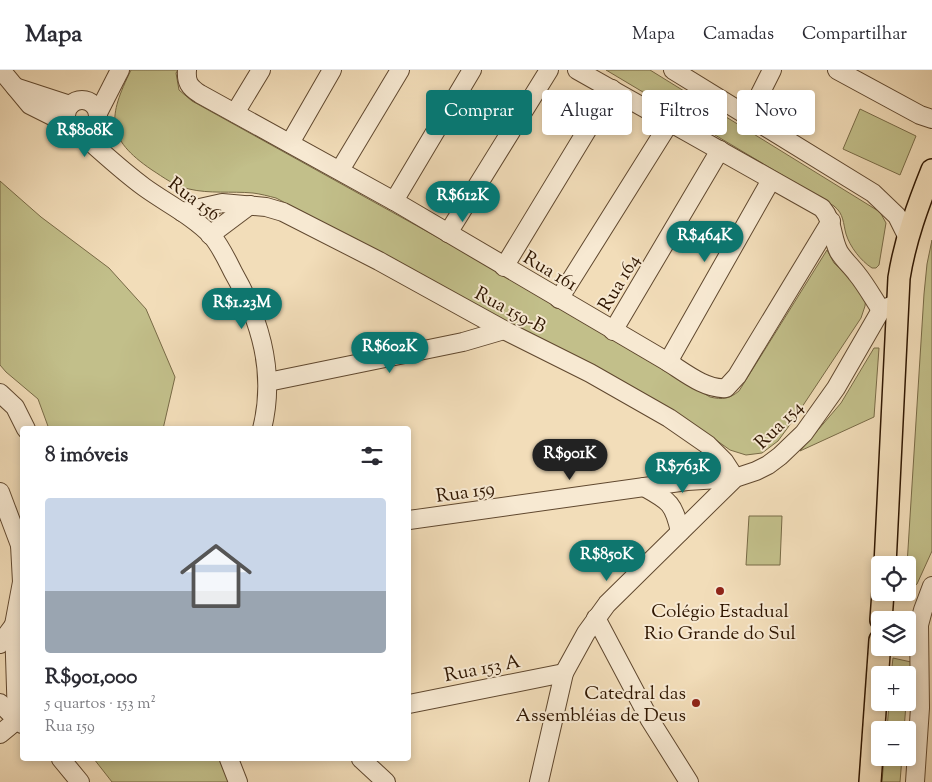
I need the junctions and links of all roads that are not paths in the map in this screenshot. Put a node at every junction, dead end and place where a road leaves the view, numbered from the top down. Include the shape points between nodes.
1 (1, 70) edge
2 (116, 70) edge
3 (120, 70) edge
4 (187, 70) edge
5 (261, 70) edge
6 (332, 70) edge
7 (400, 70) edge
8 (472, 70) edge
9 (549, 70) edge
10 (577, 70) edge
11 (673, 70) edge
12 (772, 70) edge
13 (837, 70) edge
14 (14, 87) junction
15 (612, 89) junction
16 (762, 90) edge
17 (77, 102) junction
18 (642, 106) edge
19 (737, 109) edge
20 (235, 113) junction
21 (98, 118) junction
22 (932, 119) edge
23 (74, 129) junction
24 (662, 135) edge
25 (693, 135) edge
26 (780, 135) edge
27 (290, 143) junction
28 (720, 150) junction
29 (110, 159) junction
30 (340, 170) junction
31 (932, 170) edge
32 (771, 180) junction
33 (394, 201) junction
34 (250, 205) junction
35 (182, 212) junction
36 (831, 221) junction
37 (448, 233) junction
38 (210, 235) junction
39 (908, 238) junction
40 (504, 267) junction
41 (559, 299) junction
42 (889, 307) junction
43 (504, 330) junction
44 (613, 331) junction
45 (668, 362) junction
46 (268, 382) junction
47 (0, 393) edge
48 (24, 426) edge
49 (262, 426) edge
50 (734, 478) junction
51 (644, 487) junction
52 (0, 492) edge
53 (411, 520) edge
54 (680, 532) junction
55 (20, 540) edge
56 (885, 556) edge
57 (932, 586) edge
58 (20, 593) edge
59 (596, 618) junction
60 (14, 625) junction
61 (0, 644) edge
62 (879, 656) edge
63 (564, 673) junction
64 (0, 703) edge
65 (411, 704) edge
66 (20, 722) edge
67 (0, 734) edge
68 (63, 761) edge
69 (230, 761) edge
70 (363, 761) edge
71 (80, 782) edge
72 (238, 782) edge
73 (386, 782) edge
74 (539, 782) edge
75 (689, 782) edge
76 (870, 782) edge
77 (915, 782) edge

1 - 14 street, Rua 156
2 - 17 street
3 - 21 street
4 - 20 street, Rua 161 via 186,78 193,90
5 - 20 street
6 - 27 street
7 - 30 street
8 - 33 street
9 - 37 street
10 - 15 street
11 - 19 street
12 - 16 street
13 - 22 street
14 - 17 street
14 - 23 street, Rua 156 via 30,105
15 - 18 street
15 - 40 street
17 - 21 street via 93,104
17 - 23 street via 66,114
20 - 27 street, Rua 161
21 - 23 street via 90,130
21 - 29 street
23 - 29 street, Rua 156
24 - 41 street
25 - 28 street
26 - 39 street via 873,193 897,216
27 - 30 street, Rua 161
28 - 32 street
28 - 44 street, Rua 164
29 - 35 street, Rua 156
30 - 33 street, Rua 161
31 - 39 main road
32 - 36 street via 822,208
32 - 45 street
33 - 37 street, Rua 161
34 - 35 street, Rua 159-B via 222,203
34 - 38 street
34 - 43 street, Rua 159-B via 283,212
35 - 38 street, Rua 156
36 - 42 street via 832,232 846,262
36 - 45 street, Rua 161 via 738,376 726,388 713,387
37 - 40 street, Rua 161
38 - 46 street, Rua 156 via 254,314 264,346
39 - 42 main road
40 - 41 street, Rua 161
41 - 44 street, Rua 161
42 - 50 street, Rua 154 via 804,433 768,465
42 - 56 main road
43 - 46 street via 463,342
43 - 50 street, Rua 159-B via 590,373 682,426 724,461
44 - 45 street, Rua 161
46 - 49 street, Rua 156
47 - 48 street via 15,407
50 - 51 street, Rua 159
50 - 54 street, Rua 154
51 - 53 street, Rua 159
51 - 54 street via 672,506
52 - 55 street
54 - 59 street, Rua 154
57 - 77 street via 919,625 920,708
58 - 60 street
59 - 63 street, Rua 154
59 - 75 street via 650,720
60 - 61 street
60 - 66 street
62 - 76 main road
63 - 65 street, Rua 153 A
63 - 74 street, Rua 154
64 - 66 street
66 - 67 street
68 - 71 street
69 - 72 street
70 - 73 street

